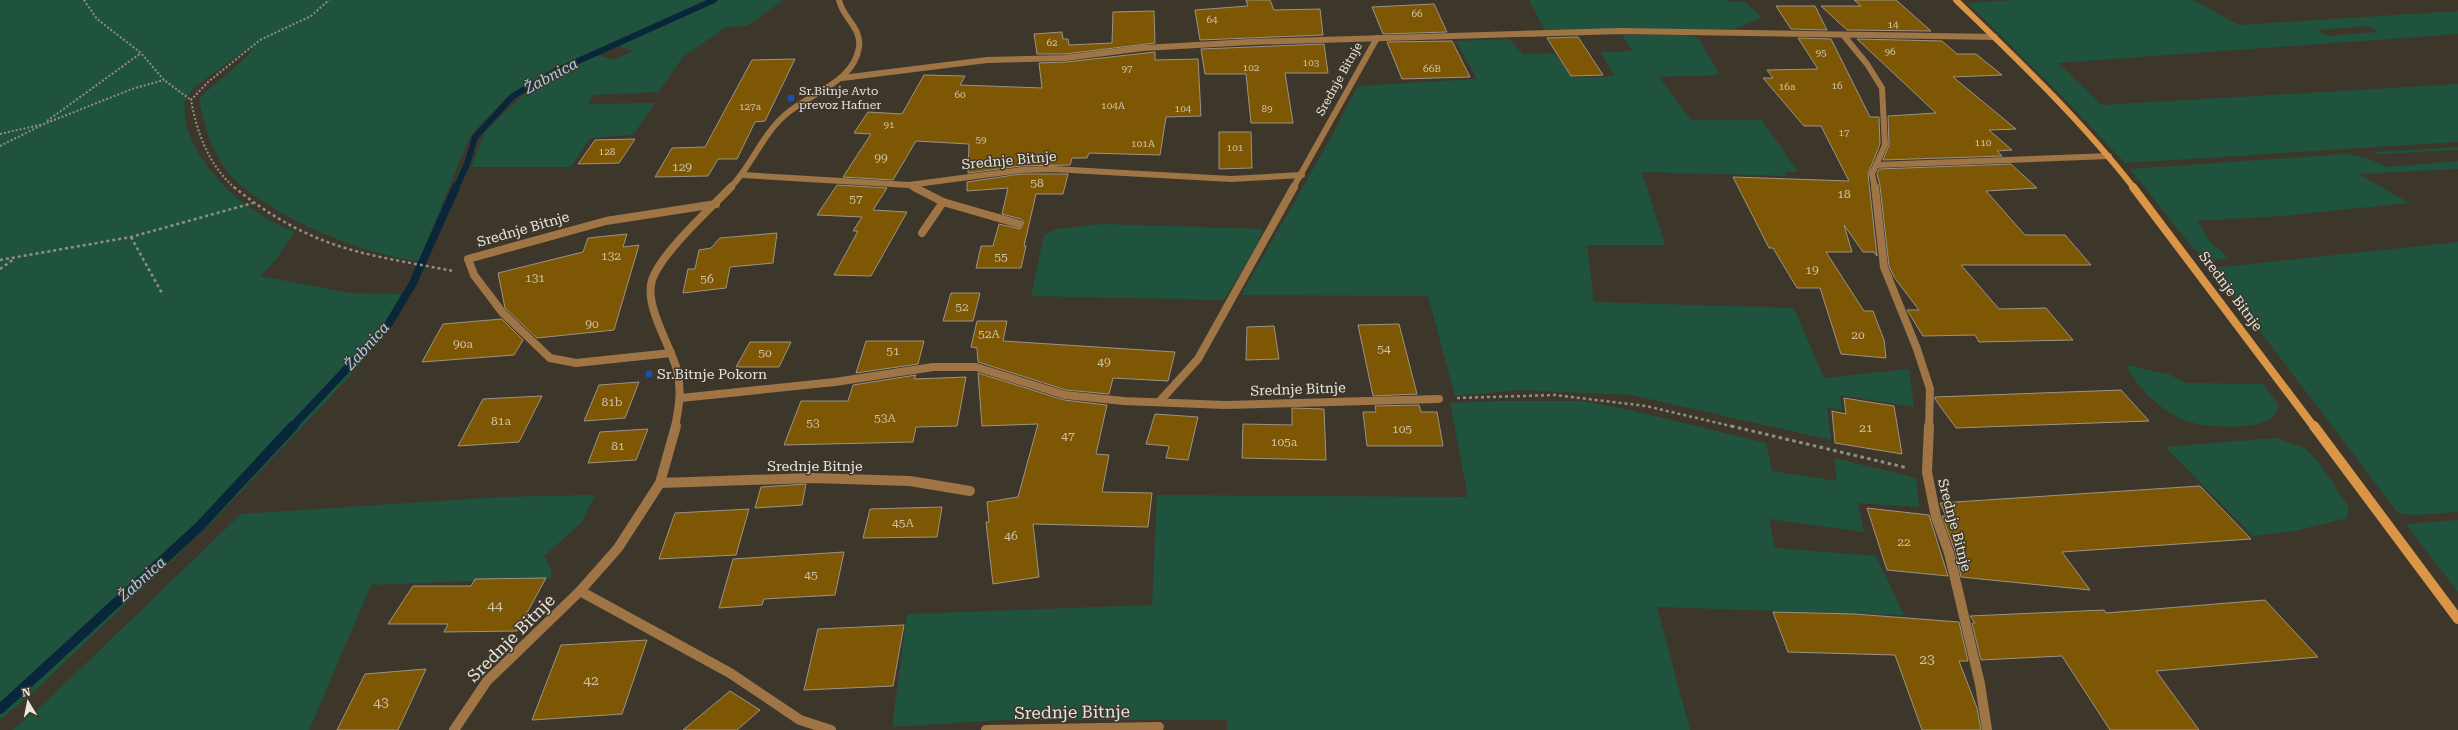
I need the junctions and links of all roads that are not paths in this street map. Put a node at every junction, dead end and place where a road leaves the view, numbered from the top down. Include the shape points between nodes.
1 (839, 0) edge
2 (1956, 0) edge
3 (1844, 36) junction
4 (1995, 37) junction
5 (1377, 38) junction
6 (842, 78) junction
7 (2109, 156) junction
8 (1876, 165) junction
9 (1302, 174) junction
10 (743, 175) junction
11 (909, 185) junction
12 (943, 202) junction
13 (716, 204) junction
14 (1019, 224) dead end
15 (922, 233) dead end
16 (671, 353) junction
17 (681, 398) junction
18 (1439, 399) road end
19 (1159, 402) junction
20 (660, 483) junction
21 (970, 491) dead end
22 (580, 591) junction
23 (2458, 619) edge
24 (1159, 727) dead end
25 (454, 730) edge
26 (831, 730) edge
27 (986, 730) edge
28 (1987, 730) edge

1 - 6 street, Srednje Bitnje via 840,6 860,36 853,65
2 - 4 main road, Srednje Bitnje
3 - 4 street
3 - 5 street via 1621,31
3 - 8 street, Srednje Bitnje via 1867,64 1882,88 1885,144
4 - 7 main road, Srednje Bitnje
5 - 6 street via 1143,48 1065,58 987,60
5 - 9 street, Srednje Bitnje
6 - 10 street, Srednje Bitnje via 814,93 784,115
7 - 8 street
7 - 23 main road, Srednje Bitnje
8 - 28 street, Srednje Bitnje via 1872,174 1877,197 1884,267 1930,389 1927,472 1936,517 1949,553 1981,690
9 - 11 street, Srednje Bitnje via 1272,178 1231,178 1053,169 1021,170
9 - 19 street, Srednje Bitnje via 1198,359
10 - 11 street, Srednje Bitnje
10 - 13 street, Srednje Bitnje
11 - 12 street
12 - 14 street
12 - 15 street
13 - 16 street, Srednje Bitnje via 672,248 652,280 650,302
13 - 16 street, Srednje Bitnje via 606,221 468,259 474,275 502,312 550,358 576,363
16 - 17 street, Srednje Bitnje via 677,370
17 - 19 street, Srednje Bitnje via 835,382 933,366 976,367 1065,395
17 - 20 street, Srednje Bitnje via 672,445
18 - 19 street, Srednje Bitnje via 1225,405
20 - 21 street, Srednje Bitnje via 812,478 910,481
20 - 22 street, Srednje Bitnje via 618,548
22 - 25 street, Srednje Bitnje via 487,681
22 - 26 street via 730,673 800,720
24 - 27 street, Srednje Bitnje

